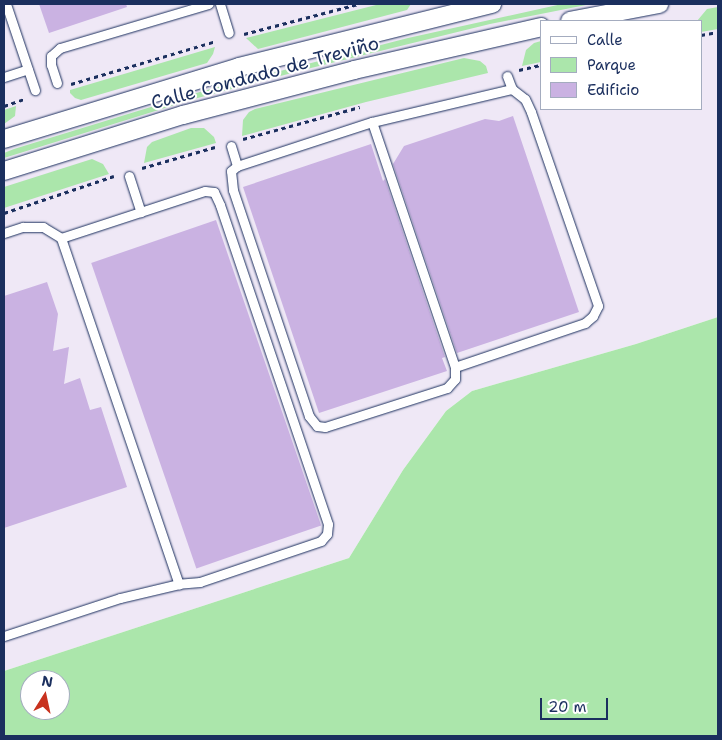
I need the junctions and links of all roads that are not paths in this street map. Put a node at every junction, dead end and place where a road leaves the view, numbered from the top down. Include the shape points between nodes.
1 (6, 4) edge
2 (209, 4) edge
3 (220, 4) edge
4 (492, 4) edge
5 (660, 4) edge
6 (575, 20) edge
7 (540, 27) edge
8 (229, 33) dead end
9 (28, 69) junction
10 (511, 74) road end
11 (4, 77) edge
12 (57, 83) dead end
13 (512, 89) junction
14 (35, 90) dead end
15 (372, 122) junction
16 (4, 139) edge
17 (227, 145) road end
18 (237, 166) junction
19 (4, 171) edge
20 (125, 175) road end
21 (141, 212) junction
22 (4, 234) edge
23 (61, 238) junction
24 (454, 367) junction
25 (178, 584) junction
26 (4, 636) edge

1 - 9 lane
2 - 12 lane via 60,48 51,56
3 - 8 lane
4 - 16 street, Calle Condado de Treviño via 239,67
5 - 6 street
7 - 19 street, Calle Condado de Treviño via 354,70 201,110
9 - 11 lane
9 - 14 lane
10 - 13 lane
13 - 15 lane
13 - 24 lane via 525,99 532,112 598,306 585,323
15 - 18 lane
15 - 24 lane
17 - 18 lane
18 - 24 lane via 231,171 234,190 309,416 317,426 325,427 448,388 455,379
20 - 21 lane
21 - 23 lane
21 - 25 lane via 205,191 214,192 328,524 327,534 321,542 200,582
22 - 23 lane via 23,227 43,227
23 - 25 lane
25 - 26 lane via 120,598

